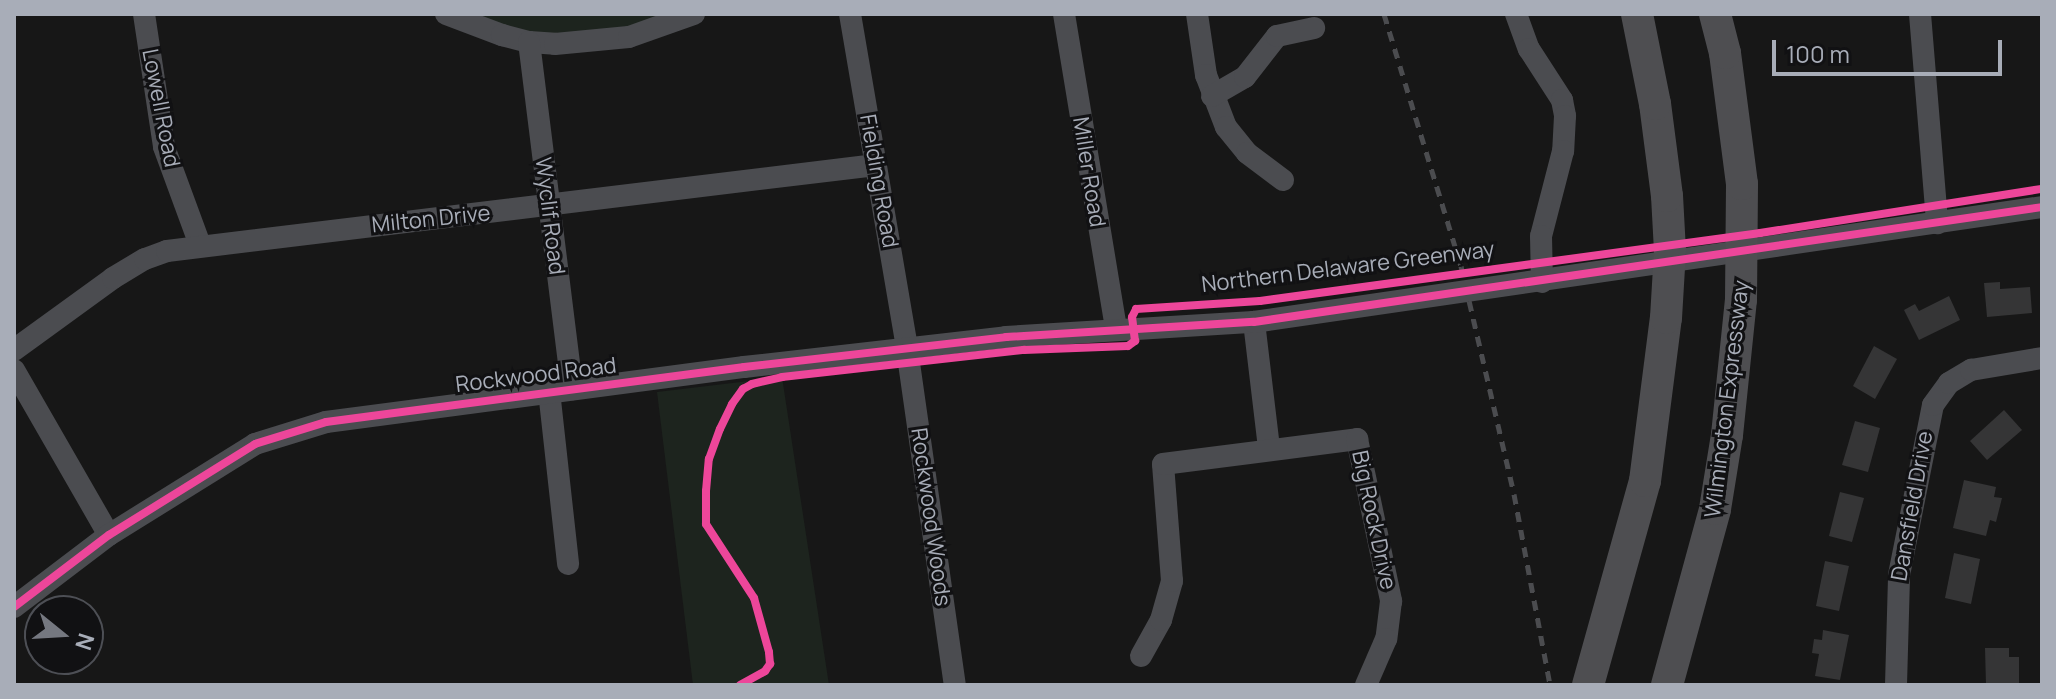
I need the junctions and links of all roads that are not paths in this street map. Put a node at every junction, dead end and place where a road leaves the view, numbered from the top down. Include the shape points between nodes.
1 (144, 14) edge
2 (446, 14) edge
3 (694, 14) edge
4 (850, 14) edge
5 (1064, 14) edge
6 (1197, 14) edge
7 (1516, 14) edge
8 (1637, 14) edge
9 (1715, 14) edge
10 (1920, 14) edge
11 (1314, 28) dead end
12 (529, 42) junction
13 (1212, 96) junction
14 (876, 165) junction
15 (1283, 180) dead end
16 (548, 206) junction
17 (2042, 207) edge
18 (1937, 223) junction
19 (200, 245) junction
20 (1542, 282) junction
21 (1254, 322) junction
22 (1116, 329) junction
23 (907, 349) junction
24 (14, 350) edge
25 (2042, 358) edge
26 (14, 370) edge
27 (560, 390) junction
28 (1269, 448) junction
29 (109, 535) junction
30 (568, 564) dead end
31 (14, 607) edge
32 (1141, 656) dead end
33 (955, 685) edge
34 (1366, 685) edge
35 (1588, 685) edge
36 (1667, 685) edge
37 (1896, 685) edge

1 - 19 street, Lowell Road via 164,147
2 - 12 street
3 - 12 street via 629,37
4 - 14 street, Fielding Road
5 - 22 street, Miller Road
6 - 13 street
7 - 20 street via 1529,49 1562,100 1565,116 1563,151 1541,236
8 - 35 highway via 1667,196 1666,318 1645,481
9 - 36 highway, Wilmington Expressway via 1742,184 1741,300 1715,509
10 - 18 street
11 - 13 street via 1277,36 1245,77
12 - 16 street, Wyclif Road
13 - 15 street via 1236,141
14 - 16 street, Milton Drive
14 - 23 street, Fielding Road
16 - 19 street, Milton Drive
16 - 27 street, Wyclif Road
17 - 18 street, Rockwood Road
18 - 20 street, Rockwood Road
19 - 24 street, Milton Drive via 145,259
20 - 21 street, Rockwood Road
21 - 22 street, Rockwood Road
21 - 28 street
22 - 23 street, Rockwood Road
23 - 27 street, Rockwood Road
23 - 33 street, Rockwood Woods
25 - 37 street, Dansfield Drive via 1971,370 1949,383 1933,405 1899,575
26 - 29 street
27 - 29 street, Rockwood Road via 326,422 280,434 255,444
27 - 30 street, Wyclif Road
28 - 32 street via 1163,464 1172,581 1161,620
28 - 34 street, Big Rock Drive via 1357,439 1391,601 1386,639
29 - 31 street, Rockwood Road

